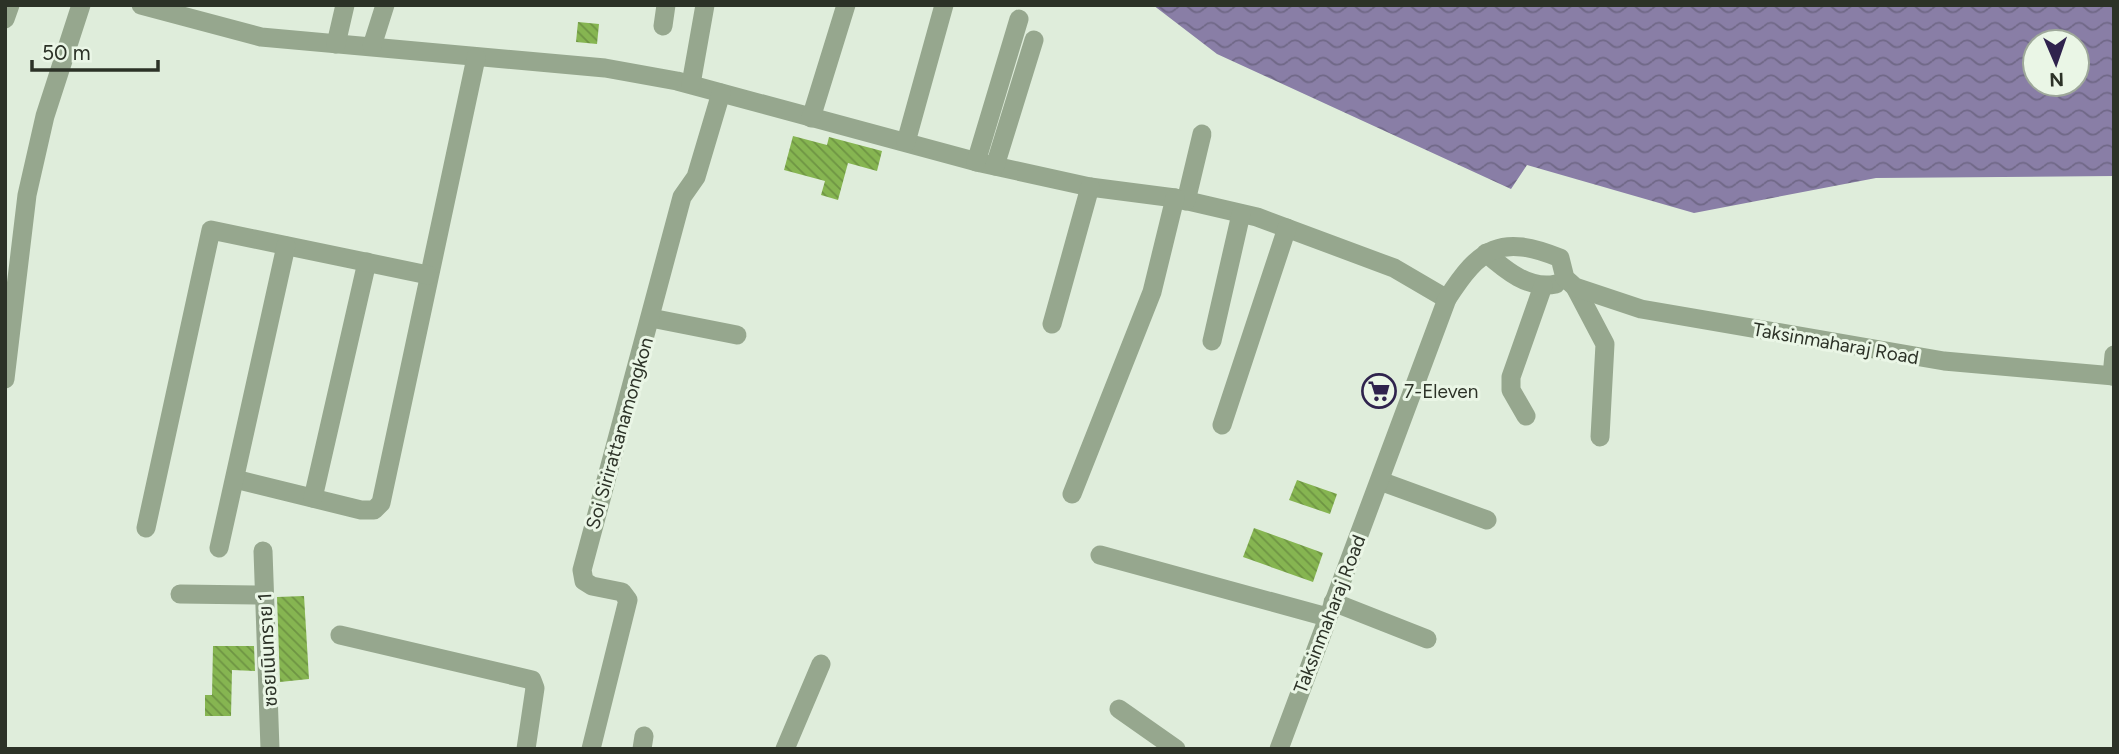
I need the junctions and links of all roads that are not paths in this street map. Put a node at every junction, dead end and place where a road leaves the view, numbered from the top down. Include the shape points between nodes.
1 (10, 5) edge
2 (81, 5) edge
3 (141, 5) edge
4 (345, 5) edge
5 (384, 5) edge
6 (666, 5) edge
7 (705, 5) edge
8 (846, 5) edge
9 (944, 5) edge
10 (5, 19) edge
11 (1019, 19) dead end
12 (663, 26) dead end
13 (1034, 40) dead end
14 (336, 44) junction
15 (372, 46) junction
16 (476, 58) junction
17 (691, 85) junction
18 (721, 93) junction
19 (811, 118) junction
20 (1202, 134) dead end
21 (906, 142) junction
22 (986, 164) junction
23 (1090, 187) junction
24 (1180, 200) junction
25 (1241, 214) junction
26 (1287, 228) junction
27 (286, 246) junction
28 (1486, 253) junction
29 (367, 262) junction
30 (428, 275) junction
31 (1570, 282) junction
32 (1543, 286) junction
33 (1447, 299) junction
34 (651, 318) junction
35 (1052, 324) dead end
36 (737, 335) dead end
37 (1212, 341) dead end
38 (2114, 355) edge
39 (2113, 376) edge
40 (5, 379) edge
41 (1526, 416) dead end
42 (1222, 425) dead end
43 (1600, 437) dead end
44 (235, 479) junction
45 (1380, 481) junction
46 (1072, 494) dead end
47 (313, 498) junction
48 (1487, 520) dead end
49 (146, 528) dead end
50 (219, 548) dead end
51 (263, 551) dead end
52 (1100, 555) dead end
53 (180, 594) dead end
54 (264, 596) junction
55 (1330, 609) junction
56 (340, 635) dead end
57 (1427, 639) dead end
58 (821, 664) dead end
59 (1119, 709) dead end
60 (270, 749) edge
61 (526, 749) edge
62 (591, 749) edge
63 (785, 749) edge
64 (1176, 749) edge
65 (1279, 749) edge

1 - 10 street
2 - 40 street via 45,116 27,195
3 - 14 street via 261,37
4 - 14 street
5 - 15 street
6 - 12 street
7 - 17 street
8 - 19 street
9 - 21 street
11 - 22 street
13 - 22 street
14 - 15 street
15 - 16 street
16 - 17 street via 605,68
16 - 30 street
17 - 18 street
18 - 19 street
18 - 34 street, Soi Sirirattanamongkon via 696,177 682,197
19 - 21 street
20 - 24 street
21 - 22 street
22 - 23 street
23 - 24 street
23 - 35 street
24 - 25 street
24 - 46 street via 1152,292
25 - 26 street
25 - 37 street
26 - 33 street via 1394,268
26 - 42 street
27 - 29 street
27 - 44 street
27 - 49 street via 211,230
28 - 31 street via 1510,244 1530,246 1559,258
28 - 32 street via 1508,273
28 - 33 street, Taksinmaharaj Road
29 - 30 street
29 - 47 street
30 - 47 street via 381,503 374,510 361,510
31 - 32 street
31 - 39 street, Taksinmaharaj Road via 1642,309 1919,357
31 - 43 street via 1605,344
32 - 41 street via 1511,377 1511,390
33 - 45 street, Taksinmaharaj Road
34 - 36 street
34 - 62 street, Soi Sirirattanamongkon via 582,570 584,581 622,592 628,600
38 - 39 street
44 - 47 street
44 - 50 street
45 - 48 street
45 - 55 street, Taksinmaharaj Road
51 - 54 street, ซอยเนินทราย 1
52 - 55 street
53 - 54 street
54 - 60 street, ซอยเนินทราย 1
55 - 57 street
55 - 65 street, Taksinmaharaj Road
56 - 61 street via 532,680 535,688
58 - 63 street
59 - 64 street

